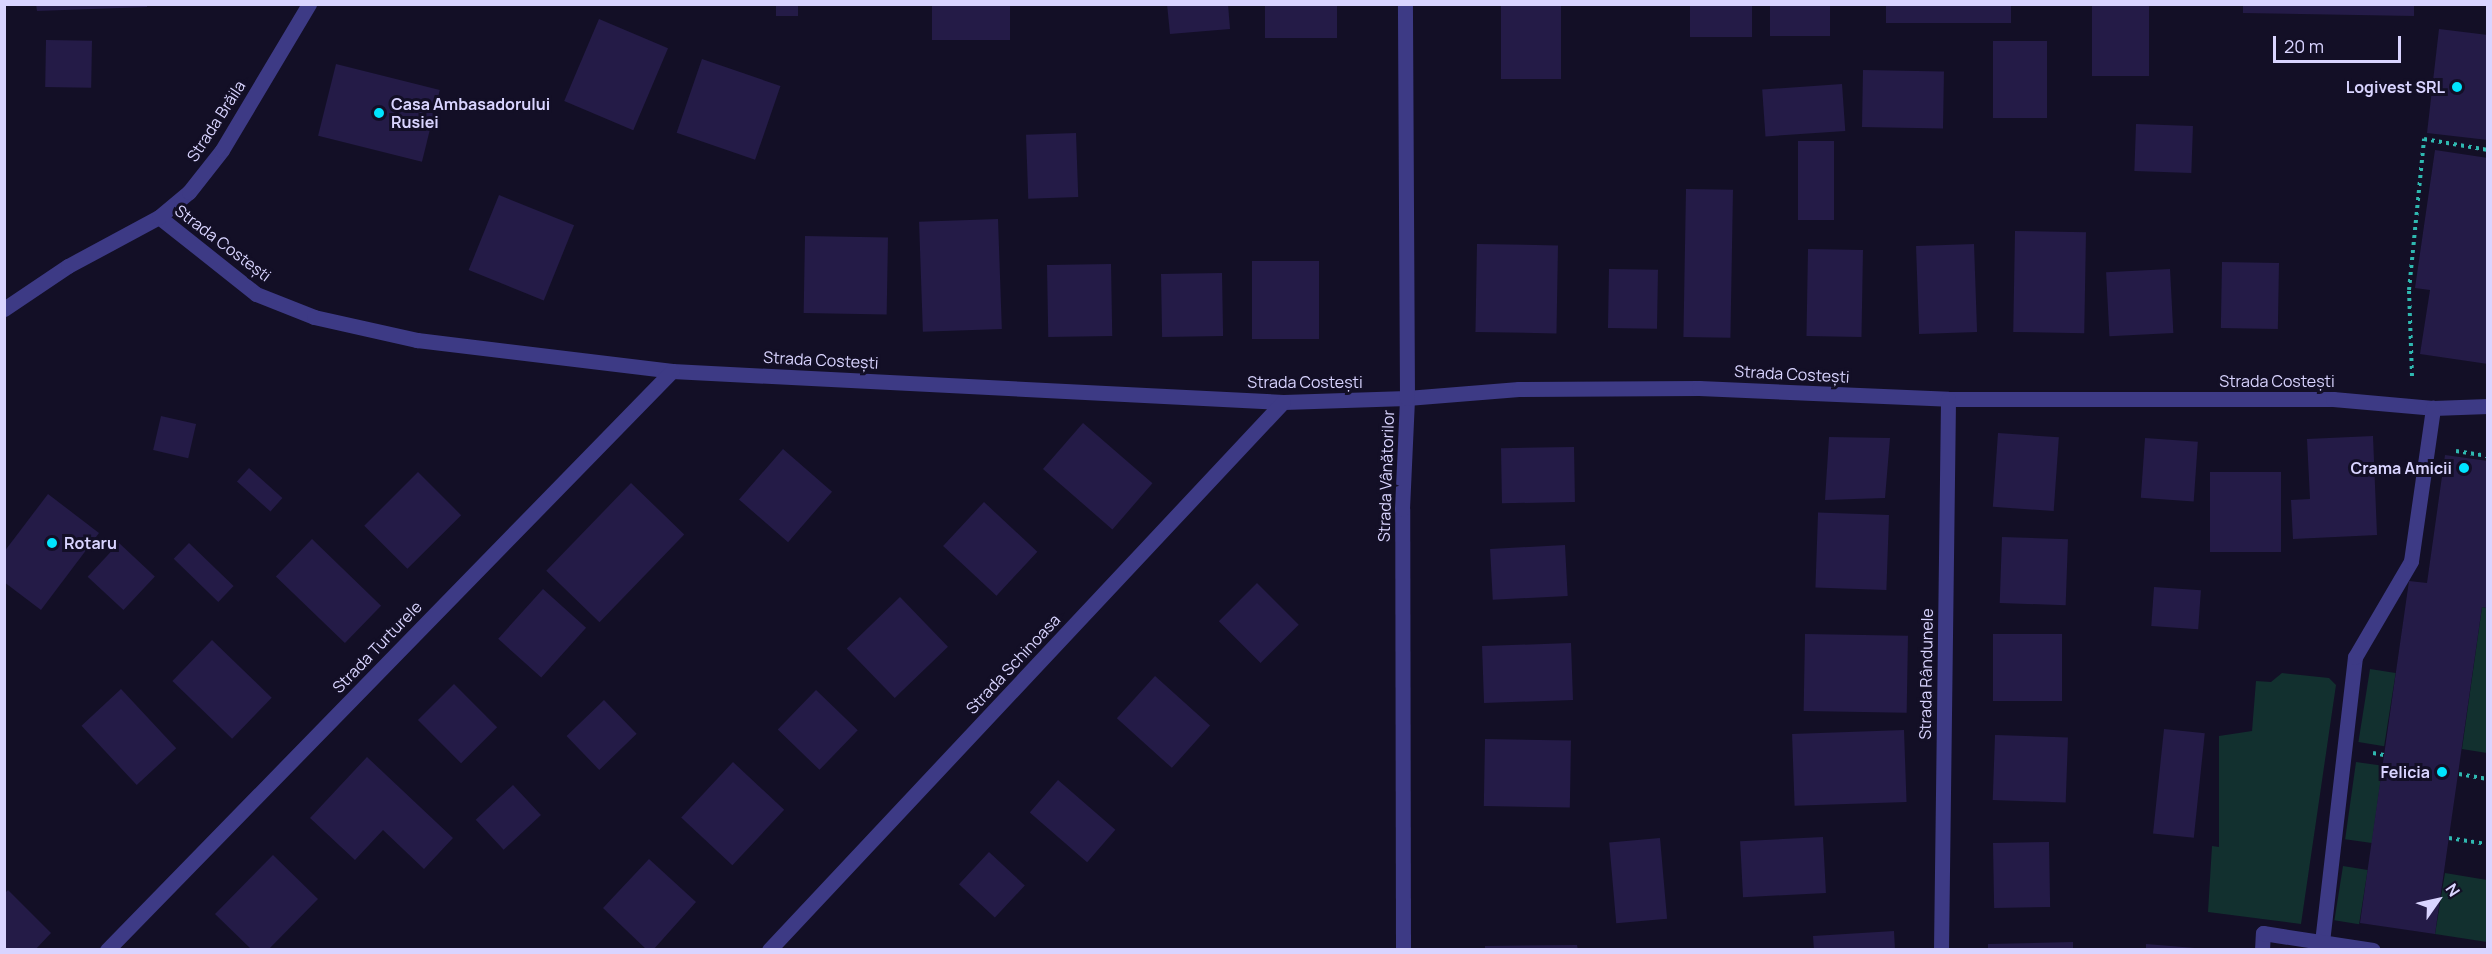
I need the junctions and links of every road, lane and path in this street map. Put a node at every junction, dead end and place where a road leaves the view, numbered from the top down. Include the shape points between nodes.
1 (309, 4) edge
2 (1405, 4) edge
3 (2487, 150) edge
4 (159, 217) junction
5 (4, 309) edge
6 (672, 371) junction
7 (1407, 398) junction
8 (1948, 399) junction
9 (1283, 402) junction
10 (2412, 406) junction
11 (2487, 406) edge
12 (2433, 408) junction
13 (2459, 774) dead end
14 (2487, 779) edge
15 (2449, 838) dead end
16 (2487, 844) edge
17 (2322, 942) junction
18 (107, 950) edge
19 (769, 950) edge
20 (1403, 950) edge
21 (1941, 950) edge
22 (2262, 950) edge
23 (2373, 950) edge

1 - 4 street, Strada Brăila via 222,150 189,192
2 - 7 street, Strada Vânătorilor
3 - 10 path via 2424,139 2409,290
4 - 5 street, Strada Brăila via 68,266
4 - 6 street, Strada Costești via 256,294 314,317 417,340
6 - 9 street, Strada Costești
6 - 18 street, Strada Turturele
7 - 8 street, Strada Costești via 1519,389 1699,388
7 - 9 street, Strada Costești
7 - 20 street, Strada Vânătorilor via 1402,509
8 - 10 street, Strada Costești via 2333,399
8 - 21 street, Strada Rândunele
9 - 19 street, Strada Schinoasa
10 - 12 street, Strada Costești
11 - 12 street, Strada Costești
12 - 17 street via 2411,561 2355,657
13 - 14 path
15 - 16 path
17 - 22 street via 2263,933
17 - 23 street

